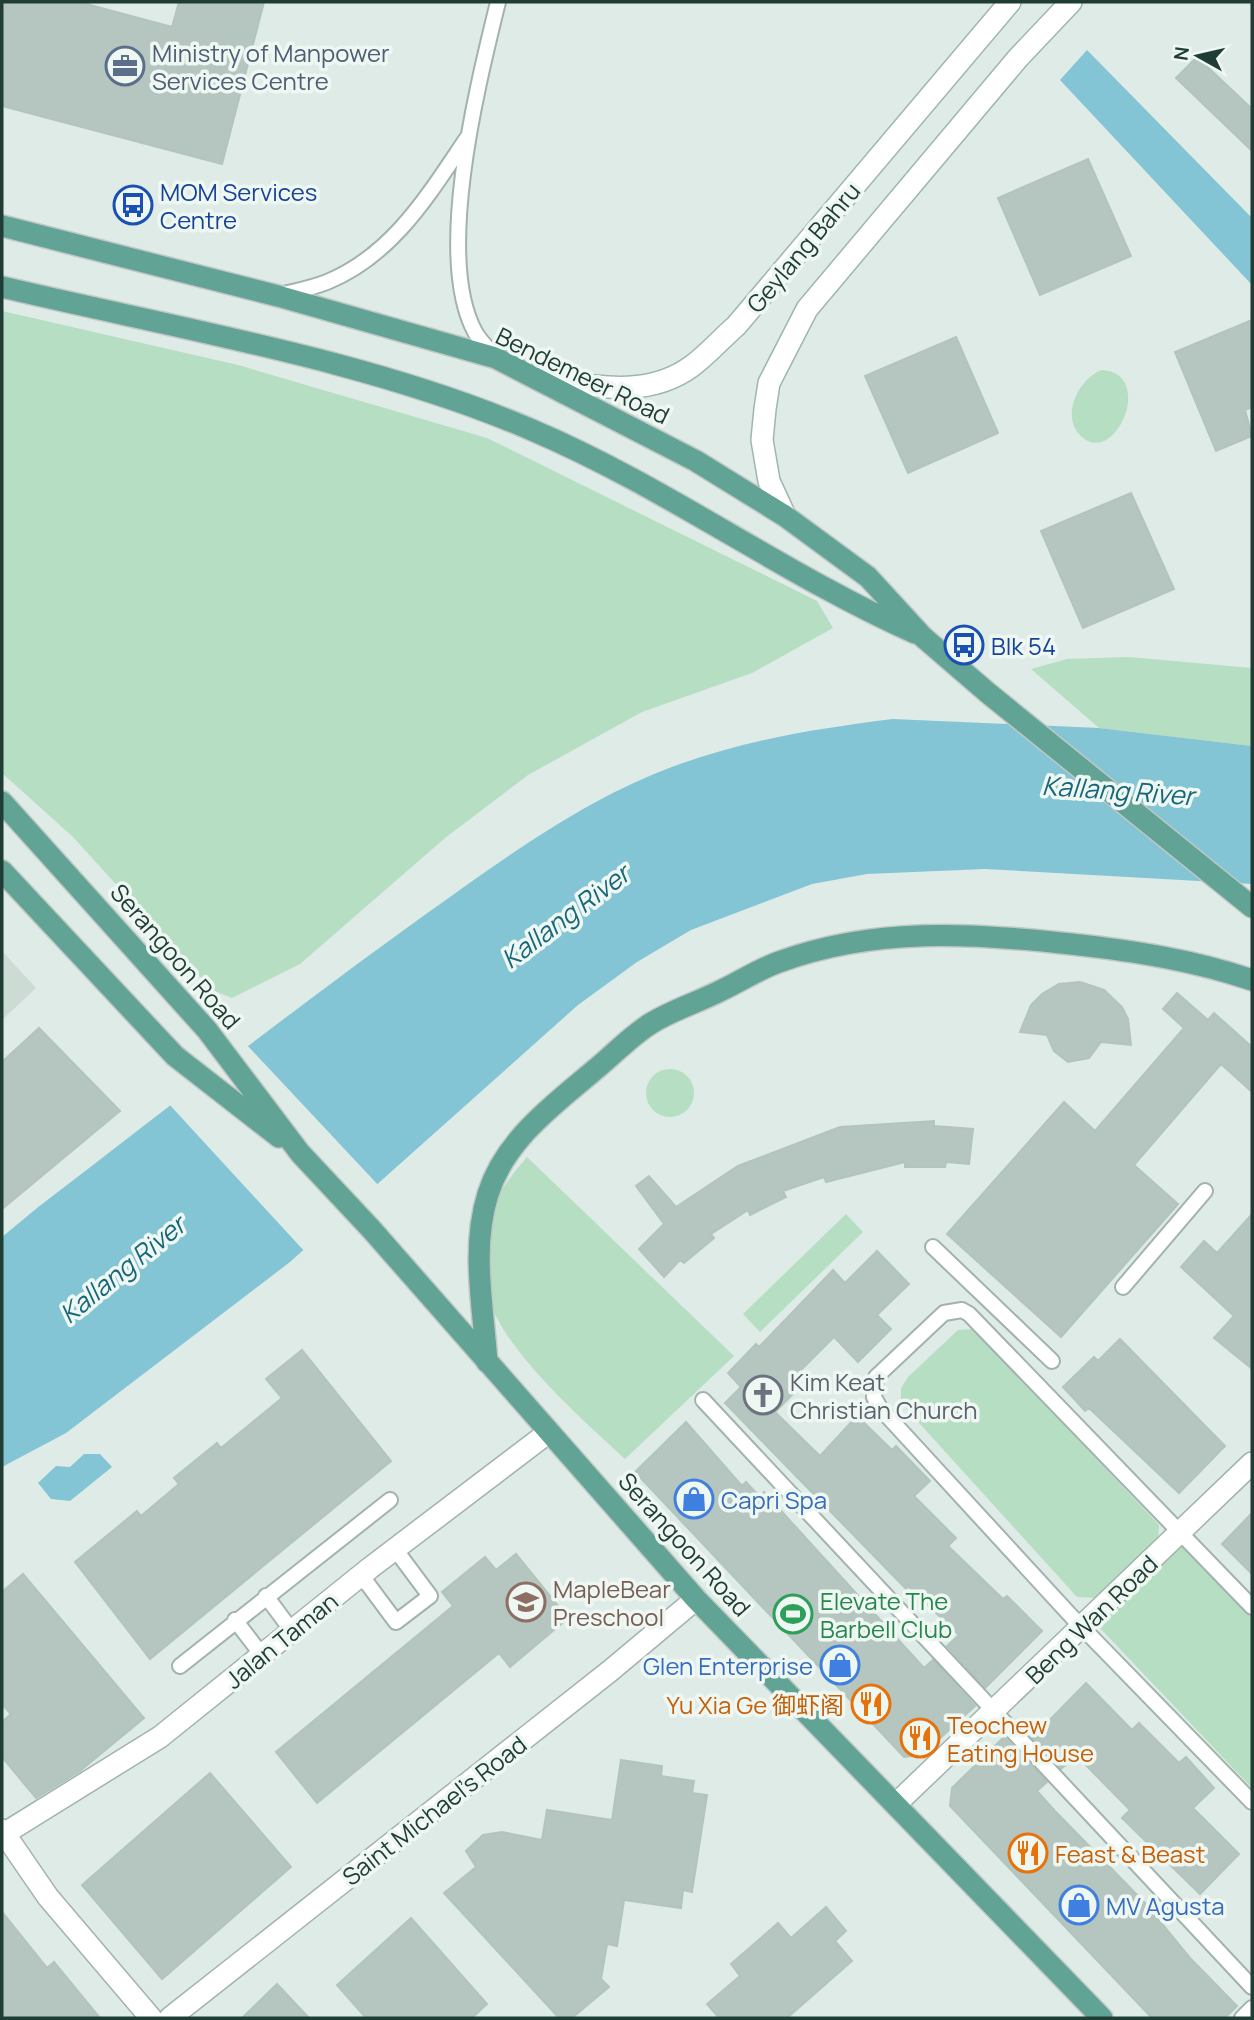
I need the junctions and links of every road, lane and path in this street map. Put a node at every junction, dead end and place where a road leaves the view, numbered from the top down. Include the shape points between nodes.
1 (498, 2) edge
2 (1010, 2) edge
3 (1071, 2) edge
4 (467, 137) junction
5 (2, 226) edge
6 (2, 287) edge
7 (278, 296) junction
8 (496, 358) junction
9 (539, 378) junction
10 (785, 516) junction
11 (923, 637) junction
12 (2, 802) edge
13 (2, 871) edge
14 (1252, 907) edge
15 (1252, 980) edge
16 (300, 1153) junction
17 (1205, 1191) dead end
18 (933, 1247) dead end
19 (1123, 1287) dead end
20 (1026, 1336) junction
21 (1010, 1356) junction
22 (1052, 1361) dead end
23 (487, 1362) junction
24 (703, 1400) dead end
25 (549, 1432) junction
26 (1252, 1463) edge
27 (390, 1500) dead end
28 (1181, 1533) junction
29 (395, 1549) junction
30 (361, 1575) junction
31 (266, 1597) junction
32 (696, 1599) junction
33 (1252, 1607) edge
34 (235, 1620) junction
35 (1083, 1627) junction
36 (292, 1631) junction
37 (262, 1656) junction
38 (180, 1666) dead end
39 (994, 1712) junction
40 (1252, 1802) edge
41 (897, 1803) junction
42 (2, 1833) edge
43 (1252, 1987) edge
44 (1252, 2008) edge
45 (151, 2018) edge
46 (170, 2018) edge
47 (1102, 2018) edge
48 (1242, 2018) edge

1 - 4 lane
2 - 9 street, Geylang Bahru via 736,326 691,367 661,382 626,389
3 - 10 street, Geylang Bahru via 1010,67 807,309 769,383 765,409 762,440 769,481
4 - 7 lane via 419,209 374,254 327,282
4 - 8 lane via 458,272 475,333
5 - 7 main road, Bendemeer Road
6 - 11 main road, Bendemeer Road via 326,363 453,400 532,430 628,476 845,602
7 - 8 main road, Bendemeer Road
8 - 9 main road, Bendemeer Road
9 - 10 main road, Bendemeer Road via 696,461
10 - 11 main road, Bendemeer Road via 868,578
11 - 14 main road, Bendemeer Road
12 - 16 main road, Serangoon Road via 207,1030
13 - 16 main road, Serangoon Road via 175,1056
15 - 23 main road via 1141,952 959,933 913,934 812,951 776,962 663,1017 629,1039 558,1099 498,1168 485,1205 479,1245
16 - 23 main road, Serangoon Road
17 - 19 lane
18 - 20 lane
20 - 21 lane
20 - 22 lane
21 - 28 lane
21 - 35 lane via 969,1314 962,1310 944,1313 880,1371 873,1382 874,1398
23 - 25 main road, Serangoon Road
24 - 39 lane
25 - 29 street, Jalan Taman
25 - 32 main road, Serangoon Road
26 - 28 street, Beng Wan Road
27 - 31 lane
28 - 33 lane
28 - 35 street, Beng Wan Road
29 - 30 street, Jalan Taman
29 - 30 lane via 430,1596 404,1616 396,1622
30 - 36 street, Jalan Taman
31 - 34 lane
31 - 36 lane
32 - 41 main road, Serangoon Road
32 - 46 street, Saint Michael's Road
34 - 37 lane
34 - 38 lane
35 - 39 street, Beng Wan Road
35 - 40 lane
36 - 37 street, Jalan Taman
37 - 42 street, Jalan Taman via 160,1737
39 - 41 street, Beng Wan Road
39 - 43 lane
41 - 47 main road, Serangoon Road
42 - 45 street, Jalan Taman via 48,1897
44 - 48 lane

